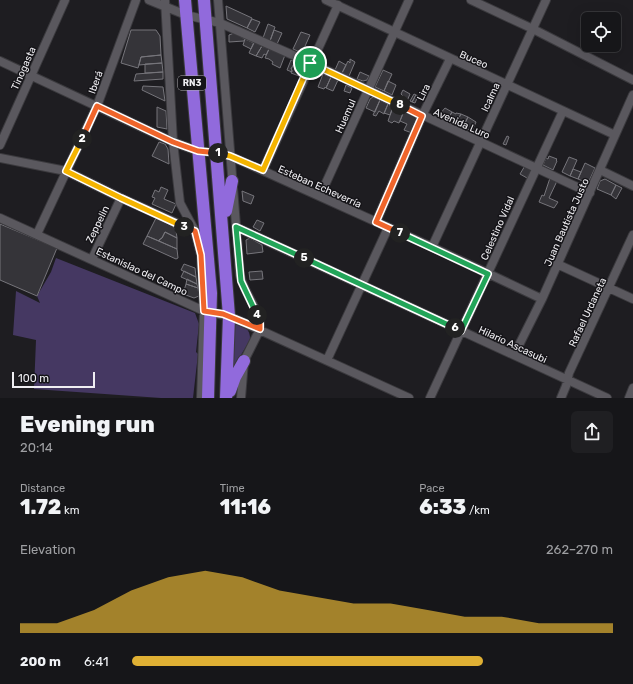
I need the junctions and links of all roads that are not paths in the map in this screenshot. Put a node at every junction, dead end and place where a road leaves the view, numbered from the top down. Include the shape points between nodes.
1 (65, 0) edge
2 (136, 0) edge
3 (149, 0) edge
4 (185, 0) edge
5 (204, 0) edge
6 (218, 0) edge
7 (326, 0) edge
8 (409, 0) edge
9 (471, 0) edge
10 (546, 0) edge
11 (165, 4) edge
12 (338, 5) junction
13 (186, 15) junction
14 (205, 20) junction
15 (220, 23) junction
16 (533, 29) junction
17 (394, 32) junction
18 (450, 59) junction
19 (0, 61) edge
20 (310, 63) junction
21 (31, 75) junction
22 (633, 80) edge
23 (507, 85) junction
24 (367, 90) junction
25 (633, 95) edge
26 (97, 106) junction
27 (563, 111) junction
28 (422, 116) junction
29 (615, 135) junction
30 (173, 142) junction
31 (480, 142) junction
32 (0, 145) edge
33 (198, 151) junction
34 (217, 153) junction
35 (230, 156) junction
36 (0, 158) edge
37 (536, 168) junction
38 (263, 170) junction
39 (600, 170) junction
40 (66, 171) junction
41 (232, 181) junction
42 (633, 186) edge
43 (590, 193) junction
44 (320, 196) junction
45 (121, 198) junction
46 (205, 215) junction
47 (0, 218) edge
48 (376, 222) junction
49 (223, 223) junction
50 (236, 227) junction
51 (388, 228) junction
52 (195, 231) junction
53 (37, 234) junction
54 (633, 235) edge
55 (432, 247) junction
56 (201, 255) junction
57 (92, 259) junction
58 (558, 264) junction
59 (488, 274) junction
60 (361, 285) junction
61 (609, 288) junction
62 (542, 299) junction
63 (633, 299) edge
64 (208, 312) junction
65 (229, 316) junction
66 (260, 329) junction
67 (461, 331) junction
68 (514, 355) junction
69 (327, 360) junction
70 (244, 361) junction
71 (568, 380) junction
72 (633, 388) edge
73 (201, 398) edge
74 (208, 398) edge
75 (228, 398) edge
76 (241, 398) edge
77 (409, 398) edge
78 (430, 398) edge
79 (561, 398) edge
80 (607, 398) edge
81 (628, 398) edge

1 - 21 street, Tinogasta
2 - 26 street, Iberá
3 - 11 street, Avenida Luro
4 - 13 highway, RN3
5 - 14 highway, RN3
6 - 15 street
7 - 12 street, Buceo
8 - 17 street, Huemul
9 - 16 street
10 - 16 street, Icalma
11 - 13 street, Avenida Luro
11 - 30 street
12 - 17 street, Buceo
12 - 20 street
13 - 14 street, Avenida Luro
13 - 33 highway, RN3
14 - 15 street, Avenida Luro
14 - 34 highway, RN3
15 - 20 street, Avenida Luro
15 - 35 street
16 - 22 street
16 - 23 street, Icalma
17 - 18 street, Buceo
17 - 24 street, Huemul
18 - 23 street, Buceo
18 - 28 street, Lira
19 - 21 street, Esteban Echeverría
20 - 24 street, Avenida Luro
20 - 38 street
21 - 26 street, Esteban Echeverría
21 - 32 street, Tinogasta
23 - 27 street, Buceo
23 - 31 street, Icalma
24 - 28 street, Avenida Luro
24 - 44 street, Huemul
25 - 29 street, Juan Bautista Justo
26 - 30 street, Esteban Echeverría
26 - 40 street, Iberá
27 - 29 street, Buceo
27 - 37 street, Celestino Vidal
28 - 31 street, Avenida Luro
28 - 48 street, Lira
29 - 39 street, Juan Bautista Justo
30 - 33 street, Esteban Echeverría
30 - 52 street via 180,203
31 - 37 street, Avenida Luro
31 - 55 street, Icalma
33 - 34 street, Esteban Echeverría
33 - 46 highway, RN3
34 - 35 street, Esteban Echeverría
34 - 49 highway, RN3
35 - 38 street, Esteban Echeverría
35 - 41 street
36 - 40 street
37 - 43 street, Avenida Luro
37 - 59 street, Celestino Vidal
38 - 44 street, Esteban Echeverría
39 - 42 street
39 - 43 street, Juan Bautista Justo
40 - 45 street
40 - 53 street, Iberá
41 - 49 highway
41 - 50 street
43 - 58 street, Juan Bautista Justo
44 - 48 street, Esteban Echeverría
45 - 52 street
45 - 57 street, Zeppelin
46 - 56 highway
46 - 64 highway, RN3 via 211,293
47 - 53 street, Estanislao del Campo
48 - 51 street, Esteban Echeverría
49 - 65 highway, RN3
50 - 60 street, Hilario Ascasubi
50 - 66 street via 241,281 260,322
51 - 55 street, Esteban Echeverría
51 - 60 street
52 - 56 street
53 - 57 street, Estanislao del Campo
54 - 61 street, Rafael Urdaneta
55 - 59 street, Esteban Echeverría
56 - 64 street
57 - 64 street, Estanislao del Campo
58 - 61 street
58 - 62 street, Juan Bautista Justo
59 - 62 street, Esteban Echeverría
59 - 67 street, Celestino Vidal
60 - 67 street, Hilario Ascasubi
60 - 69 street
61 - 63 street
61 - 71 street, Rafael Urdaneta
62 - 68 street, Juan Bautista Justo
64 - 65 street, Estanislao del Campo
64 - 73 street
64 - 74 highway, RN3
65 - 66 street, Estanislao del Campo
65 - 75 highway, RN3
66 - 69 street, Estanislao del Campo
66 - 70 street
67 - 68 street, Hilario Ascasubi
67 - 78 street, Celestino Vidal
68 - 71 street, Hilario Ascasubi
69 - 77 street, Estanislao del Campo
70 - 75 highway
70 - 76 street
71 - 79 street, Rafael Urdaneta
71 - 80 street, Hilario Ascasubi
72 - 81 street

